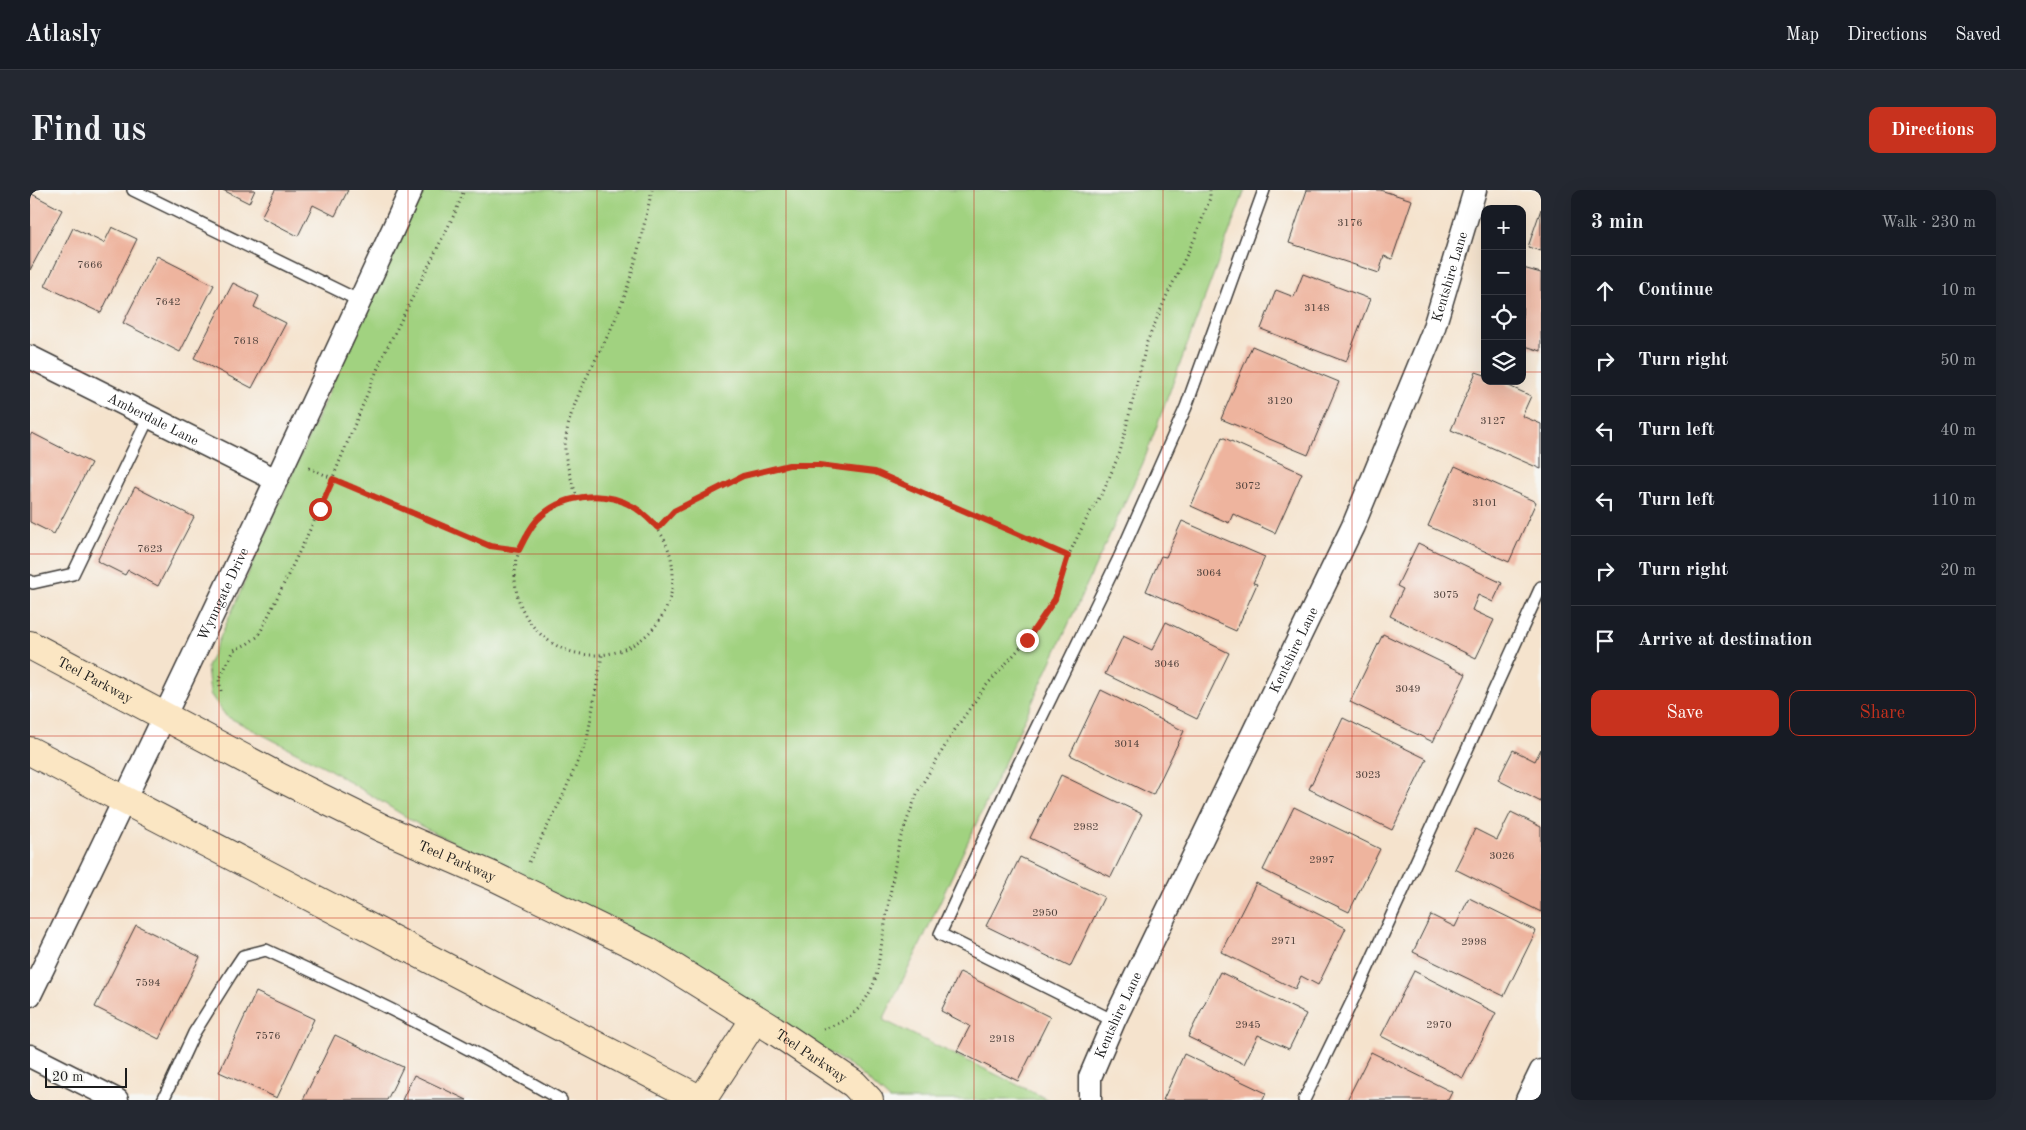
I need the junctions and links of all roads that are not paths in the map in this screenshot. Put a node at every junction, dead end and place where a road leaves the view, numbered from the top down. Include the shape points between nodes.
1 (133, 190) edge
2 (411, 190) edge
3 (1264, 190) edge
4 (1475, 190) edge
5 (360, 301) junction
6 (30, 357) edge
7 (150, 416) junction
8 (276, 480) junction
9 (30, 581) edge
10 (1541, 587) edge
11 (30, 645) edge
12 (163, 716) junction
13 (30, 751) edge
14 (125, 800) junction
15 (30, 995) edge
16 (755, 1018) junction
17 (1114, 1021) junction
18 (30, 1056) edge
19 (1541, 1071) edge
20 (118, 1100) edge
21 (163, 1100) edge
22 (561, 1100) edge
23 (702, 1100) edge
24 (869, 1100) edge
25 (1090, 1100) edge
26 (1304, 1100) edge
27 (1527, 1100) edge

1 - 5 lane
2 - 5 street, Wynngate Drive
3 - 17 lane via 1186,407 1119,558 940,934
4 - 17 street, Kentshire Lane via 1432,334 1353,526
5 - 8 street, Wynngate Drive
6 - 7 street, Amberdale Lane
7 - 8 street, Amberdale Lane
7 - 9 lane via 73,574
8 - 12 street, Wynngate Drive
10 - 26 lane via 1360,985
11 - 12 main road, Teel Parkway
12 - 14 street, Wynngate Drive
12 - 16 main road, Teel Parkway via 382,828 495,877 647,951
13 - 14 main road
14 - 15 street, Wynngate Drive
14 - 23 main road
16 - 23 main road
16 - 24 main road, Teel Parkway via 854,1084
17 - 25 street, Kentshire Lane via 1090,1077
18 - 20 street
19 - 27 street
21 - 22 lane via 194,1033 243,956 266,950 470,1049

